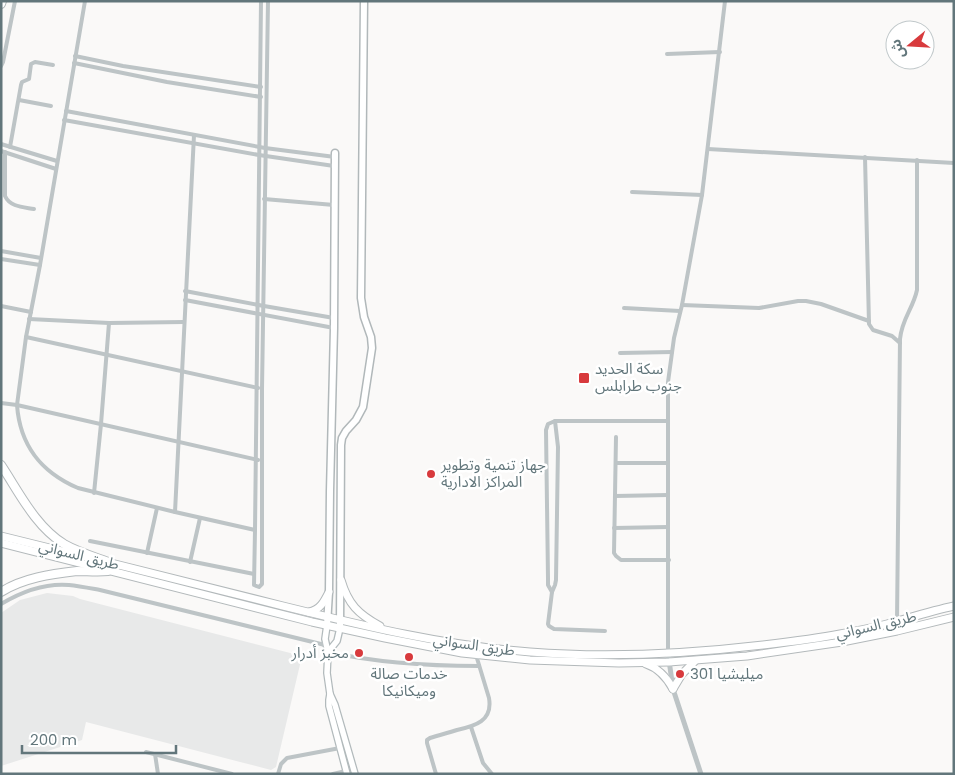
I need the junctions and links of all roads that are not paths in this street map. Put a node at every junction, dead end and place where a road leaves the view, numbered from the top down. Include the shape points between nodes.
1 (15, 1) edge
2 (85, 1) edge
3 (261, 1) edge
4 (268, 1) edge
5 (364, 1) edge
6 (726, 1) edge
7 (720, 52) junction
8 (667, 54) dead end
9 (76, 56) junction
10 (74, 63) junction
11 (53, 65) dead end
12 (1, 66) edge
13 (261, 87) junction
14 (266, 88) junction
15 (260, 97) junction
16 (266, 98) junction
17 (19, 100) junction
18 (51, 106) dead end
19 (66, 111) junction
20 (64, 120) junction
21 (194, 135) junction
22 (193, 143) junction
23 (1, 144) edge
24 (10, 147) junction
25 (260, 147) junction
26 (265, 148) junction
27 (708, 149) junction
28 (3, 151) edge
29 (260, 154) junction
30 (335, 155) joint
31 (265, 156) junction
32 (865, 157) junction
33 (917, 160) junction
34 (57, 162) junction
35 (954, 163) edge
36 (334, 166) junction
37 (56, 169) junction
38 (632, 192) dead end
39 (702, 195) junction
40 (259, 199) junction
41 (264, 199) junction
42 (334, 205) junction
43 (34, 209) dead end
44 (1, 251) edge
45 (41, 258) junction
46 (1, 259) edge
47 (40, 265) junction
48 (185, 291) junction
49 (185, 300) junction
50 (258, 305) junction
51 (682, 305) junction
52 (1, 306) edge
53 (264, 306) junction
54 (624, 308) dead end
55 (680, 311) junction
56 (30, 312) junction
57 (258, 314) junction
58 (264, 315) junction
59 (334, 318) junction
60 (29, 319) junction
61 (868, 320) junction
62 (184, 322) junction
63 (109, 323) junction
64 (334, 328) junction
65 (26, 337) junction
66 (900, 343) junction
67 (672, 352) junction
68 (620, 353) dead end
69 (107, 354) junction
70 (181, 371) junction
71 (256, 388) junction
72 (262, 389) junction
73 (1, 403) edge
74 (17, 405) junction
75 (555, 421) junction
76 (668, 422) junction
77 (101, 424) junction
78 (616, 437) dead end
79 (178, 442) junction
80 (256, 460) junction
81 (262, 461) junction
82 (616, 463) junction
83 (668, 463) junction
84 (1, 465) edge
85 (330, 491) junction
86 (340, 492) junction
87 (94, 493) junction
88 (668, 494) junction
89 (615, 496) junction
90 (157, 508) junction
91 (175, 512) junction
92 (200, 518) junction
93 (668, 527) junction
94 (614, 528) junction
95 (255, 530) junction
96 (1, 536) edge
97 (90, 541) dead end
98 (1, 544) edge
99 (147, 553) junction
100 (669, 560) junction
101 (190, 562) junction
102 (110, 567) junction
103 (254, 574) junction
104 (341, 580) junction
105 (1, 592) edge
106 (329, 592) junction
107 (552, 592) junction
108 (1, 604) edge
109 (954, 606) edge
110 (309, 612) junction
111 (954, 617) edge
112 (897, 621) junction
113 (328, 622) junction
114 (341, 624) junction
115 (389, 631) junction
116 (605, 631) dead end
117 (325, 645) junction
118 (494, 648) junction
119 (328, 652) junction
120 (668, 653) junction
121 (476, 655) junction
122 (492, 657) junction
123 (695, 660) junction
124 (669, 662) junction
125 (641, 663) junction
126 (479, 666) junction
127 (673, 689) junction
128 (330, 694) junction
129 (471, 727) junction
130 (340, 748) junction
131 (146, 752) dead end
132 (155, 754) junction
133 (217, 772) edge
134 (347, 772) edge
135 (158, 774) edge
136 (232, 774) edge
137 (278, 774) edge
138 (333, 774) edge
139 (355, 774) edge
140 (436, 774) edge
141 (492, 774) edge
142 (700, 774) edge

1 - 12 street
2 - 9 street
3 - 13 street
4 - 14 street
5 - 86 main road via 361,298 372,348 363,407 341,442
6 - 7 street
7 - 8 street
7 - 27 street
9 - 10 street
9 - 13 street
10 - 15 street
10 - 19 street
11 - 17 street via 32,63 29,79 21,83
13 - 14 street
13 - 15 street
14 - 16 street
15 - 16 street
15 - 25 street
16 - 26 street
17 - 18 street
17 - 24 street
19 - 20 street
19 - 21 street
20 - 22 street
20 - 34 street
21 - 22 street
21 - 25 street
22 - 29 street
22 - 48 street
23 - 24 street
24 - 34 street
25 - 26 street
25 - 29 street
26 - 30 street
26 - 31 street
27 - 32 street
27 - 39 street
28 - 37 street
28 - 43 street via 6,200 12,205
29 - 31 street
29 - 40 street
30 - 36 main road
31 - 36 street
31 - 41 street
32 - 33 street
32 - 61 street
33 - 35 street
33 - 66 street via 917,290 903,321
34 - 37 street
36 - 42 main road
37 - 45 street
38 - 39 street
39 - 51 street
40 - 41 street
40 - 50 street
41 - 42 street
41 - 53 street
42 - 59 main road
44 - 45 street
45 - 47 street
46 - 47 street
47 - 56 street
48 - 49 street
48 - 50 street
49 - 57 street
49 - 62 street
50 - 53 street
50 - 57 street
51 - 55 street
51 - 61 street via 759,308 806,301
52 - 56 street
53 - 58 street
53 - 59 street
54 - 55 street
55 - 67 street
56 - 60 street
57 - 58 street
57 - 71 street
58 - 64 street
58 - 72 street
59 - 64 main road
60 - 63 street
60 - 65 street
61 - 66 street via 873,330
62 - 63 street
62 - 70 street
63 - 69 street
64 - 85 main road
65 - 69 street
65 - 74 street
66 - 112 street
67 - 68 street
67 - 76 street
69 - 70 street
69 - 77 street
70 - 71 street
70 - 79 street
71 - 72 street
71 - 80 street
72 - 81 street
73 - 74 street
74 - 77 street
74 - 87 street via 26,441 42,465 64,482
75 - 76 street
75 - 107 street via 558,448 556,586
75 - 107 street via 548,424 546,430 548,584
76 - 83 street
77 - 79 street
77 - 87 street
78 - 82 street
79 - 80 street
79 - 91 street
80 - 81 street
80 - 95 street
81 - 103 street via 260,586 254,585
82 - 83 street
82 - 89 street
83 - 88 street
84 - 102 highway via 31,511 51,534
85 - 86 main road
85 - 106 main road
86 - 104 main road
87 - 90 street
88 - 89 street
88 - 93 street
89 - 94 street
90 - 91 street
90 - 99 street
91 - 92 street
92 - 95 street
92 - 101 street
93 - 94 street
93 - 100 street
94 - 100 street via 614,550 618,558
95 - 103 street
96 - 102 highway, طريق السواني
97 - 99 street
98 - 102 highway, طريق السواني
99 - 101 street
100 - 120 street
101 - 103 street
102 - 105 highway via 29,579
102 - 110 highway, طريق السواني
102 - 113 highway, طريق السواني
104 - 114 main road
104 - 115 highway via 347,598 360,614
106 - 110 highway via 321,606
106 - 113 main road
107 - 116 street via 548,624 551,628
108 - 117 street via 35,589 67,585 100,590
109 - 112 highway, طريق السواني
110 - 113 highway, طريق السواني
111 - 123 highway, طريق السواني via 842,642
112 - 120 highway, طريق السواني via 800,640
113 - 114 highway, طريق السواني
113 - 117 main road
114 - 115 highway, طريق السواني
114 - 119 main road via 339,637
114 - 121 highway, طريق السواني via 414,645
115 - 118 highway, طريق السواني
117 - 119 main road
118 - 120 highway, طريق السواني via 592,655
118 - 122 highway
119 - 126 street via 385,662
119 - 128 main road
120 - 124 street
121 - 122 highway, طريق السواني
121 - 126 street
122 - 125 highway, طريق السواني
123 - 124 highway, طريق السواني
123 - 127 highway
124 - 125 highway, طريق السواني
124 - 127 street
125 - 127 highway via 657,670
126 - 129 street via 489,707 483,720
127 - 142 street
128 - 130 main road via 329,706
128 - 139 main road
129 - 140 street via 427,740
129 - 141 street via 483,763
130 - 134 main road
130 - 137 street via 287,758
131 - 132 street
132 - 133 street
132 - 135 street
133 - 136 street
134 - 138 street

